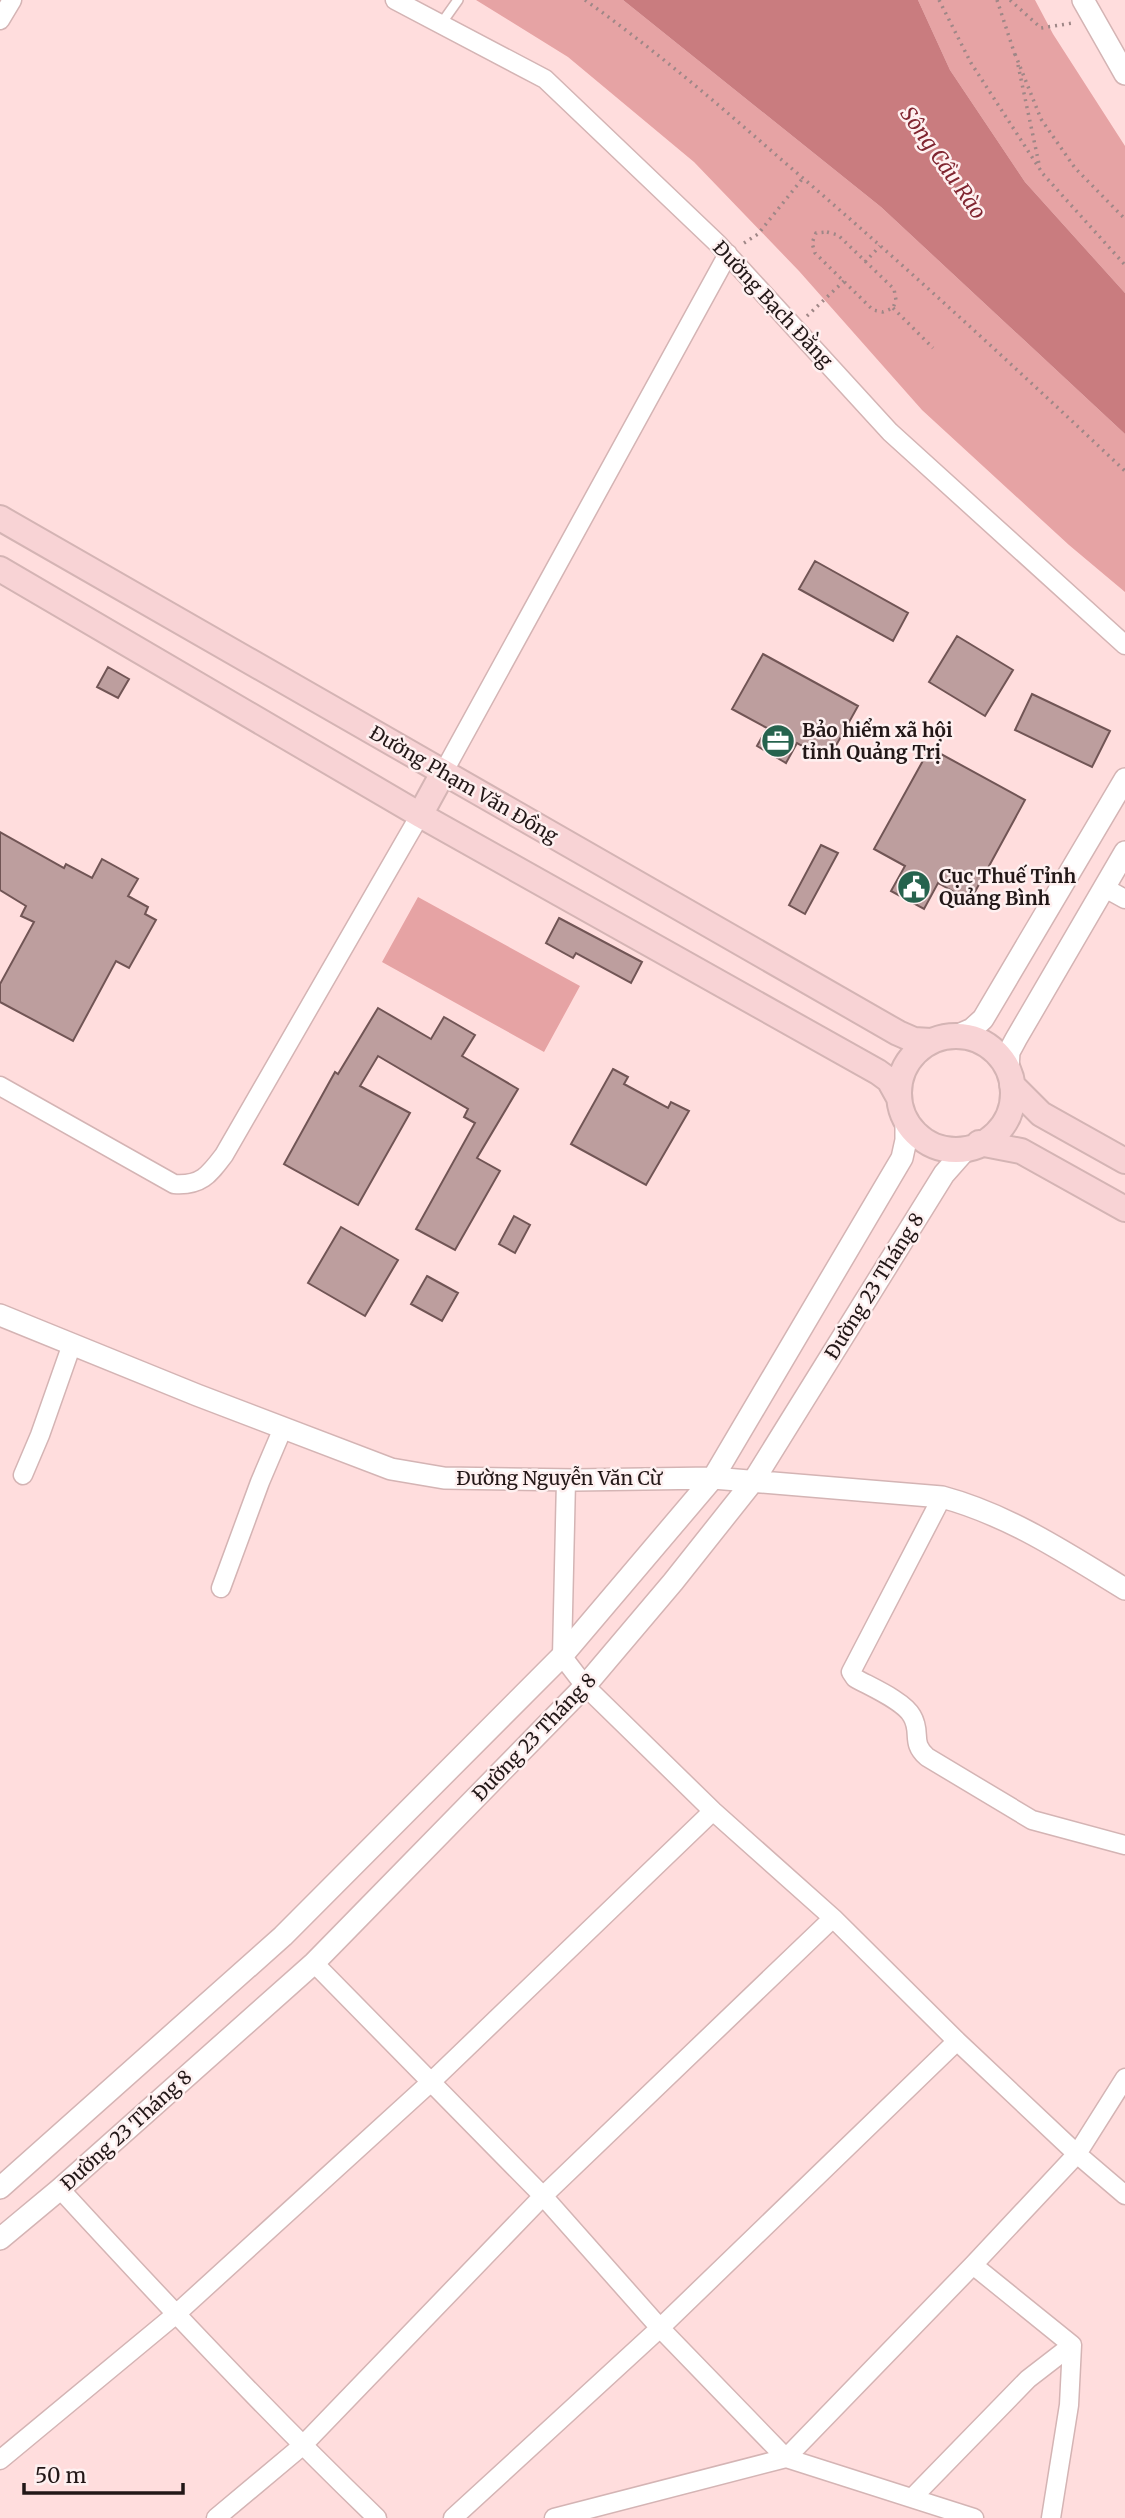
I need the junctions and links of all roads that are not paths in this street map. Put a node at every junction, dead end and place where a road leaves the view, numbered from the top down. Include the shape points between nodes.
1 (12, 0) edge
2 (395, 0) edge
3 (458, 0) edge
4 (1083, 0) edge
5 (0, 20) edge
6 (441, 24) junction
7 (1123, 66) edge
8 (728, 254) junction
9 (0, 518) edge
10 (0, 569) edge
11 (1125, 645) edge
12 (443, 773) junction
13 (1125, 779) edge
14 (420, 815) junction
15 (1125, 852) edge
16 (1105, 887) junction
17 (1125, 899) edge
18 (956, 1036) junction
19 (931, 1041) junction
20 (1010, 1077) junction
21 (0, 1086) edge
22 (902, 1109) junction
23 (973, 1146) junction
24 (1125, 1161) edge
25 (1125, 1209) edge
26 (0, 1315) edge
27 (72, 1344) junction
28 (283, 1428) junction
29 (23, 1475) dead end
30 (713, 1478) junction
31 (566, 1480) junction
32 (754, 1480) junction
33 (942, 1497) junction
34 (221, 1588) dead end
35 (1125, 1589) edge
36 (562, 1656) junction
37 (585, 1686) junction
38 (713, 1811) junction
39 (1125, 1845) edge
40 (833, 1917) junction
41 (314, 1962) junction
42 (957, 2041) junction
43 (1125, 2078) edge
44 (432, 2081) junction
45 (1077, 2154) junction
46 (0, 2188) edge
47 (60, 2189) junction
48 (1125, 2195) edge
49 (543, 2196) junction
50 (0, 2239) edge
51 (973, 2265) junction
52 (175, 2315) junction
53 (660, 2328) junction
54 (1072, 2345) junction
55 (302, 2446) junction
56 (786, 2458) junction
57 (0, 2460) edge
58 (912, 2498) junction
59 (216, 2518) edge
60 (377, 2518) edge
61 (453, 2518) edge
62 (554, 2518) edge
63 (974, 2518) edge
64 (1051, 2518) edge

1 - 5 street
2 - 6 street, Đường Bạch Đằng
3 - 6 lane
4 - 7 street
6 - 8 street, Đường Bạch Đằng via 545,79
8 - 11 street, Đường Bạch Đằng via 890,432
8 - 12 street
9 - 12 main road, Đường Phạm Văn Đồng
10 - 14 main road
12 - 14 main road
12 - 19 main road, Đường Phạm Văn Đồng via 898,1033
13 - 18 street via 983,1019
14 - 21 street via 224,1156 200,1182 174,1184
14 - 22 main road via 878,1072 889,1080
15 - 16 street
16 - 17 street
16 - 20 street via 1009,1052
18 - 19 main road
18 - 20 main road via 986,1044 1001,1057
19 - 22 main road via 906,1063 900,1079
20 - 23 main road via 1011,1111 988,1140
20 - 24 main road via 1041,1114
22 - 23 main road via 922,1139 937,1147
22 - 30 street, Đường 23 Tháng 8 via 906,1140 902,1158
23 - 25 main road via 1021,1151
23 - 32 street, Đường 23 Tháng 8 via 944,1174
26 - 27 street, Đường Nguyễn Văn Cừ
27 - 28 street, Đường Nguyễn Văn Cừ
27 - 29 street
28 - 31 street, Đường Nguyễn Văn Cừ via 391,1469 444,1478
28 - 34 street
30 - 31 street, Đường Nguyễn Văn Cừ
30 - 32 street, Đường Nguyễn Văn Cừ
30 - 36 street, Đường 23 Tháng 8
31 - 36 street
32 - 33 street, Đường Nguyễn Văn Cừ
32 - 37 street, Đường 23 Tháng 8
33 - 35 street, Đường Nguyễn Văn Cừ via 976,1506 1037,1535
33 - 39 street via 851,1672 905,1707 911,1714 918,1749 927,1757 1032,1820
36 - 37 street
36 - 46 street, Đường 23 Tháng 8 via 283,1936
37 - 38 street
37 - 41 street, Đường 23 Tháng 8
38 - 40 street
38 - 44 street
40 - 42 street
40 - 49 street
41 - 44 street
41 - 47 street, Đường 23 Tháng 8
42 - 45 street
42 - 53 street
43 - 45 street
44 - 49 street
44 - 52 street
45 - 48 street
45 - 51 street
47 - 50 street, Đường 23 Tháng 8
47 - 52 street
49 - 53 street
49 - 55 street
51 - 54 street
51 - 56 street
52 - 55 street
52 - 57 street
53 - 56 street
53 - 61 street
54 - 58 street via 1028,2379
54 - 64 street via 1069,2405
55 - 59 street
55 - 60 street
56 - 58 street
56 - 62 street
58 - 63 street

